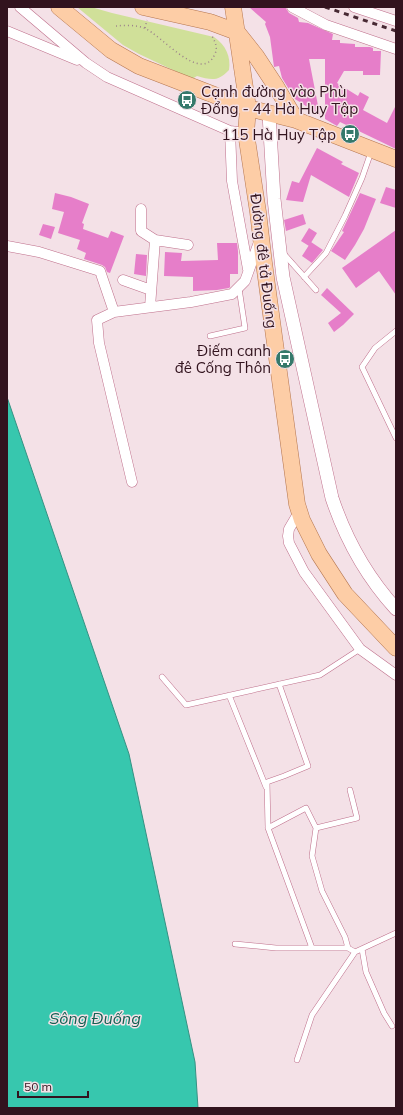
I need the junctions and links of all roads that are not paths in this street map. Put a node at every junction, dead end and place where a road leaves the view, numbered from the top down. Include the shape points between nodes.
1 (20, 7) edge
2 (59, 7) edge
3 (233, 7) edge
4 (292, 7) edge
5 (354, 7) edge
6 (145, 13) edge
7 (396, 21) edge
8 (7, 31) edge
9 (238, 32) junction
10 (396, 49) edge
11 (86, 63) junction
12 (248, 108) junction
13 (269, 114) junction
14 (296, 120) junction
15 (230, 130) junction
16 (246, 133) junction
17 (372, 150) junction
18 (396, 159) edge
19 (141, 209) dead end
20 (261, 237) junction
21 (155, 240) junction
22 (188, 245) dead end
23 (7, 246) edge
24 (279, 249) junction
25 (249, 271) junction
26 (304, 277) junction
27 (123, 280) dead end
28 (239, 287) junction
29 (151, 290) junction
30 (316, 290) dead end
31 (150, 307) junction
32 (114, 312) junction
33 (396, 331) edge
34 (210, 336) dead end
35 (396, 438) edge
36 (132, 482) dead end
37 (299, 512) junction
38 (396, 609) edge
39 (396, 648) edge
40 (360, 649) junction
41 (396, 675) edge
42 (162, 677) dead end
43 (279, 684) junction
44 (229, 695) junction
45 (267, 789) junction
46 (350, 790) dead end
47 (268, 828) junction
48 (316, 828) junction
49 (396, 933) edge
50 (235, 944) dead end
51 (312, 948) junction
52 (348, 948) junction
53 (362, 949) junction
54 (355, 952) junction
55 (392, 1026) dead end
56 (297, 1060) dead end

1 - 11 street
2 - 12 main road via 111,50 140,66
3 - 9 main road, Đường đê tả Đuống
4 - 10 street via 326,25
5 - 7 street
6 - 9 main road via 210,22
8 - 11 street
9 - 12 main road, Đường đê tả Đuống
9 - 14 main road via 278,88
11 - 15 street via 107,77
12 - 13 main road
12 - 16 main road, Đường đê tả Đuống
13 - 14 main road
13 - 24 street
14 - 17 main road
15 - 16 street
15 - 25 street via 232,181
16 - 20 main road, Đường đê tả Đuống
17 - 18 main road
17 - 26 lane via 362,178 326,253
19 - 21 street via 141,231
20 - 25 street
20 - 37 main road, Đường đê tả Đuống via 293,487
21 - 22 street
21 - 29 street
23 - 32 street via 39,252 100,272
24 - 26 lane
24 - 38 street via 289,307 339,520 358,558
25 - 28 street
26 - 30 lane
27 - 29 street
28 - 31 street via 232,294
28 - 34 lane via 245,328
29 - 31 street
31 - 32 street
32 - 36 street via 97,320 99,343
33 - 35 lane via 375,348 362,367
37 - 39 main road, Đường đê tả Đuống via 319,554 345,594
37 - 40 street via 289,529 289,543 310,582
40 - 41 street
40 - 43 lane via 320,675
42 - 44 lane via 186,705
43 - 44 lane
43 - 45 lane via 308,766 267,782
44 - 45 lane
45 - 47 lane
46 - 48 lane via 357,818
47 - 48 lane via 306,808
47 - 51 lane
48 - 52 lane via 312,856 322,891
49 - 53 lane
50 - 51 lane
51 - 52 lane
52 - 54 lane
53 - 54 lane
53 - 55 lane via 366,972
54 - 56 lane via 312,1015

